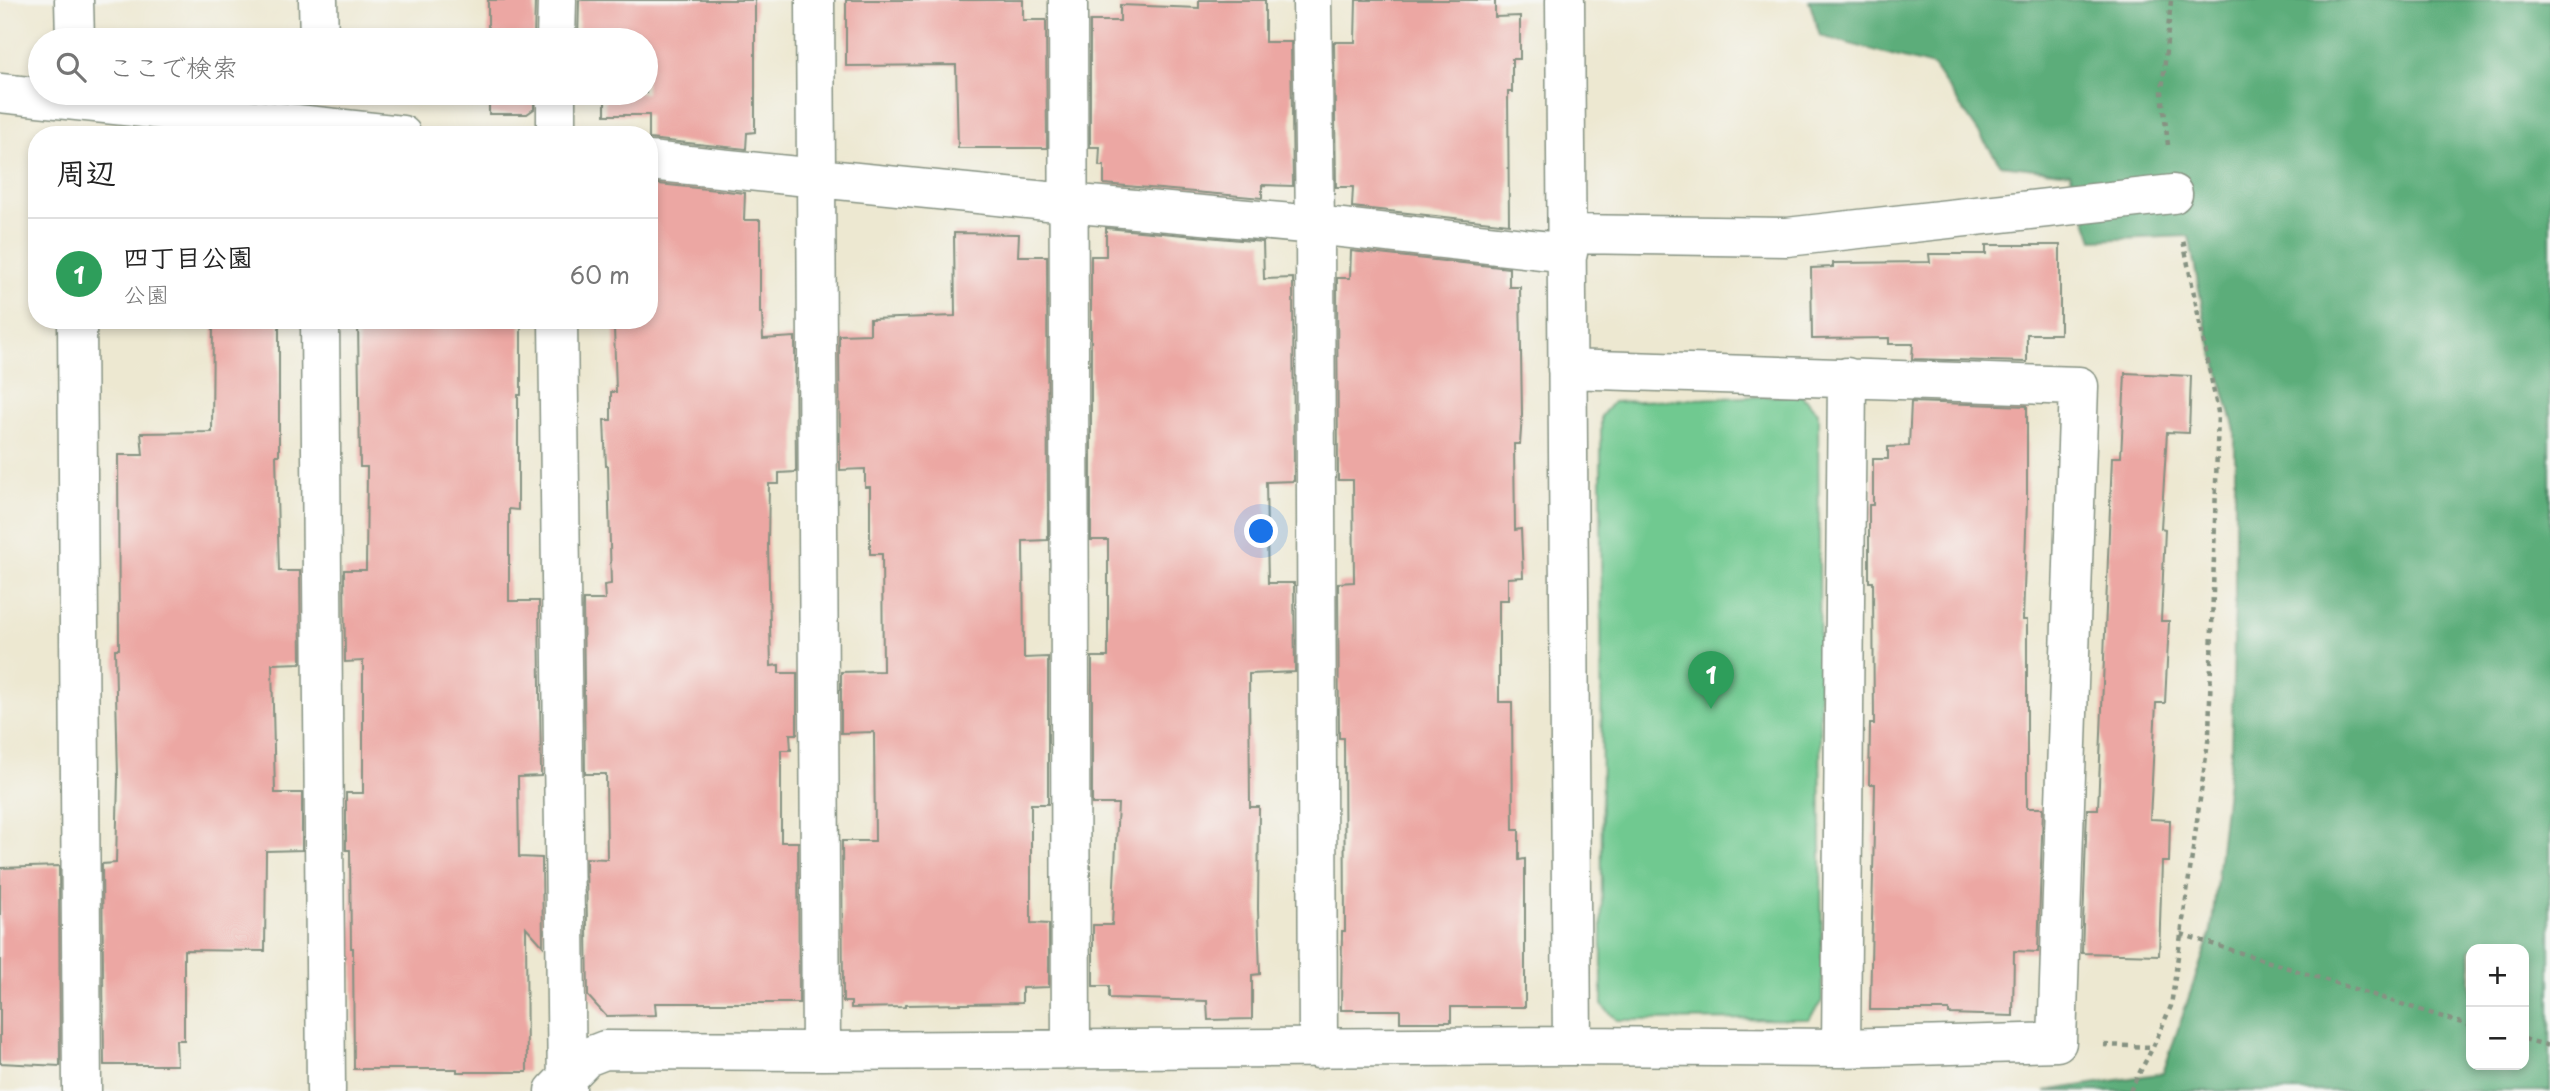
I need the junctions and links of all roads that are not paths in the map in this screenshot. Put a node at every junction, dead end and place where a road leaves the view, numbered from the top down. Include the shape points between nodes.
1 (74, 0) edge
2 (318, 0) edge
3 (556, 0) edge
4 (815, 0) edge
5 (1068, 0) edge
6 (1312, 0) edge
7 (1565, 0) edge
8 (75, 28) edge
9 (318, 28) edge
10 (556, 28) edge
11 (0, 93) edge
12 (28, 99) edge
13 (53, 105) edge
14 (556, 105) edge
15 (75, 110) edge
16 (319, 118) edge
17 (358, 126) edge
18 (556, 126) edge
19 (658, 162) edge
20 (815, 176) junction
21 (2174, 194) road end
22 (1067, 203) junction
23 (1315, 225) junction
24 (1568, 244) junction
25 (77, 329) edge
26 (320, 329) edge
27 (558, 329) edge
28 (1567, 369) junction
29 (1847, 377) junction
30 (1572, 1046) junction
31 (1841, 1048) junction
32 (1318, 1049) junction
33 (1071, 1050) junction
34 (821, 1051) junction
35 (563, 1086) edge
36 (82, 1091) edge
37 (326, 1091) edge

1 - 8 street
2 - 9 street
3 - 10 street
4 - 20 street
5 - 22 street
6 - 23 street
7 - 24 street
11 - 12 street
13 - 15 street
14 - 18 street
15 - 16 street
16 - 17 street
19 - 20 street
20 - 22 street
20 - 34 street
21 - 24 street via 1787,237
22 - 23 street
22 - 33 street
23 - 24 street
23 - 32 street
24 - 28 street
25 - 36 street
26 - 37 street
27 - 35 street
28 - 29 street
28 - 30 street
29 - 31 street
29 - 31 street via 2080,386 2057,1042
30 - 31 street
30 - 32 street
32 - 33 street
33 - 34 street
34 - 35 street via 605,1049 587,1057

